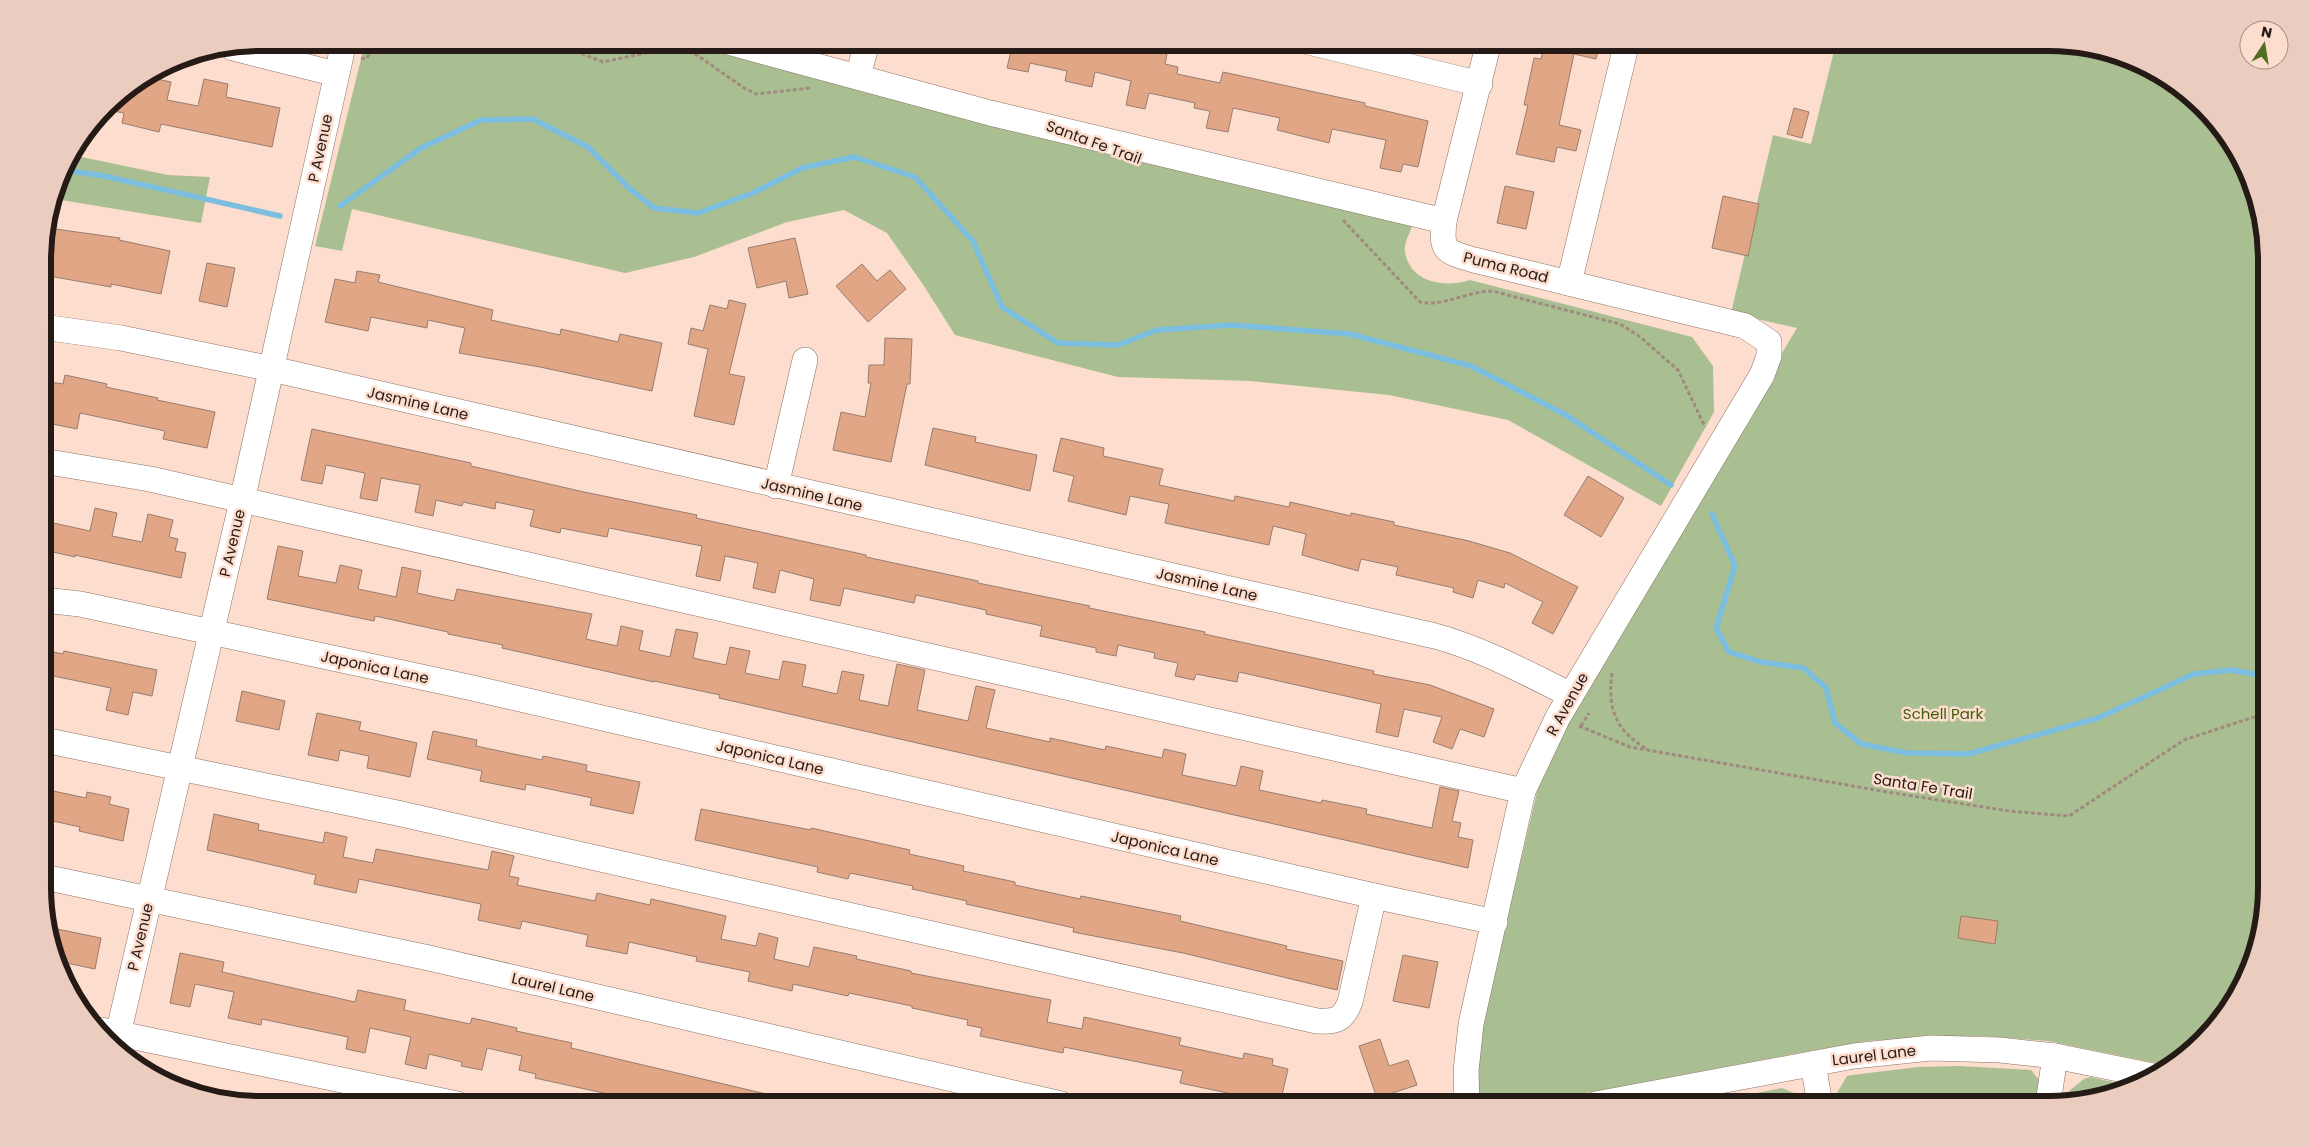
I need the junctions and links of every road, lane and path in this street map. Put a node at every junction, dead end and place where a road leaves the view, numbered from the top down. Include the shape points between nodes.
1 (342, 51) edge
2 (575, 51) edge
3 (655, 51) edge
4 (686, 51) edge
5 (761, 51) edge
6 (865, 51) edge
7 (1346, 51) edge
8 (1488, 51) edge
9 (1625, 51) edge
10 (248, 52) edge
11 (336, 74) junction
12 (858, 77) junction
13 (1480, 84) junction
14 (812, 88) dead end
15 (1340, 217) dead end
16 (1444, 221) junction
17 (1569, 283) junction
18 (51, 328) edge
19 (1769, 342) joint
20 (805, 360) dead end
21 (272, 369) junction
22 (1707, 433) dead end
23 (51, 462) edge
24 (776, 486) junction
25 (242, 500) junction
26 (51, 601) edge
27 (211, 632) junction
28 (1612, 673) dead end
29 (1571, 695) junction
30 (2258, 716) edge
31 (1558, 717) junction
32 (51, 741) edge
33 (1650, 751) junction
34 (180, 768) junction
35 (1523, 791) junction
36 (51, 878) edge
37 (1374, 896) junction
38 (150, 899) junction
39 (1495, 922) junction
40 (112, 1035) edge
41 (2055, 1056) junction
42 (1813, 1064) junction
43 (2142, 1074) edge
44 (417, 1096) edge
45 (1025, 1096) edge
46 (1467, 1096) edge
47 (1639, 1096) edge
48 (1819, 1096) edge
49 (2049, 1096) edge

1 - 11 street, P Avenue
2 - 3 path via 603,62
4 - 14 path via 756,94
5 - 12 street
6 - 12 street
7 - 13 street
8 - 13 street, Puma Road
9 - 17 street
10 - 11 street
11 - 21 street, P Avenue
12 - 16 street via 1018,120
13 - 16 street, Puma Road
15 - 22 path via 1420,302 1431,305 1480,291 1492,291 1620,324 1678,370
16 - 17 street, Puma Road via 1442,242 1455,254
17 - 19 street, Puma Road via 1745,326
18 - 21 street, Jasmine Lane via 121,338
19 - 29 street, R Avenue via 1769,356 1762,375
20 - 24 street
21 - 24 street, Jasmine Lane
21 - 25 street, P Avenue
23 - 25 street
24 - 29 street, Jasmine Lane via 1435,636 1503,661
25 - 27 street, P Avenue
25 - 35 street
26 - 27 street, Japonica Lane
27 - 34 street, P Avenue
27 - 37 street, Japonica Lane via 468,687
28 - 33 path via 1609,692 1616,719 1633,741
29 - 31 street, R Avenue
30 - 33 path, Santa Fe Trail via 2184,740 2069,816 1887,792
31 - 33 path, Santa Fe Trail via 1630,747
31 - 35 street, R Avenue
32 - 34 street
34 - 37 street via 397,813 1317,1021 1332,1022 1345,1015
34 - 38 street, P Avenue
35 - 39 street, R Avenue
36 - 38 street, Laurel Lane
37 - 39 street, Japonica Lane
38 - 40 street, P Avenue
38 - 45 street, Laurel Lane via 429,958
39 - 46 street, R Avenue via 1467,1049
40 - 44 street
41 - 42 street, Laurel Lane via 1931,1048
41 - 43 street, Laurel Lane
41 - 49 street
42 - 47 street, Laurel Lane
42 - 48 street

